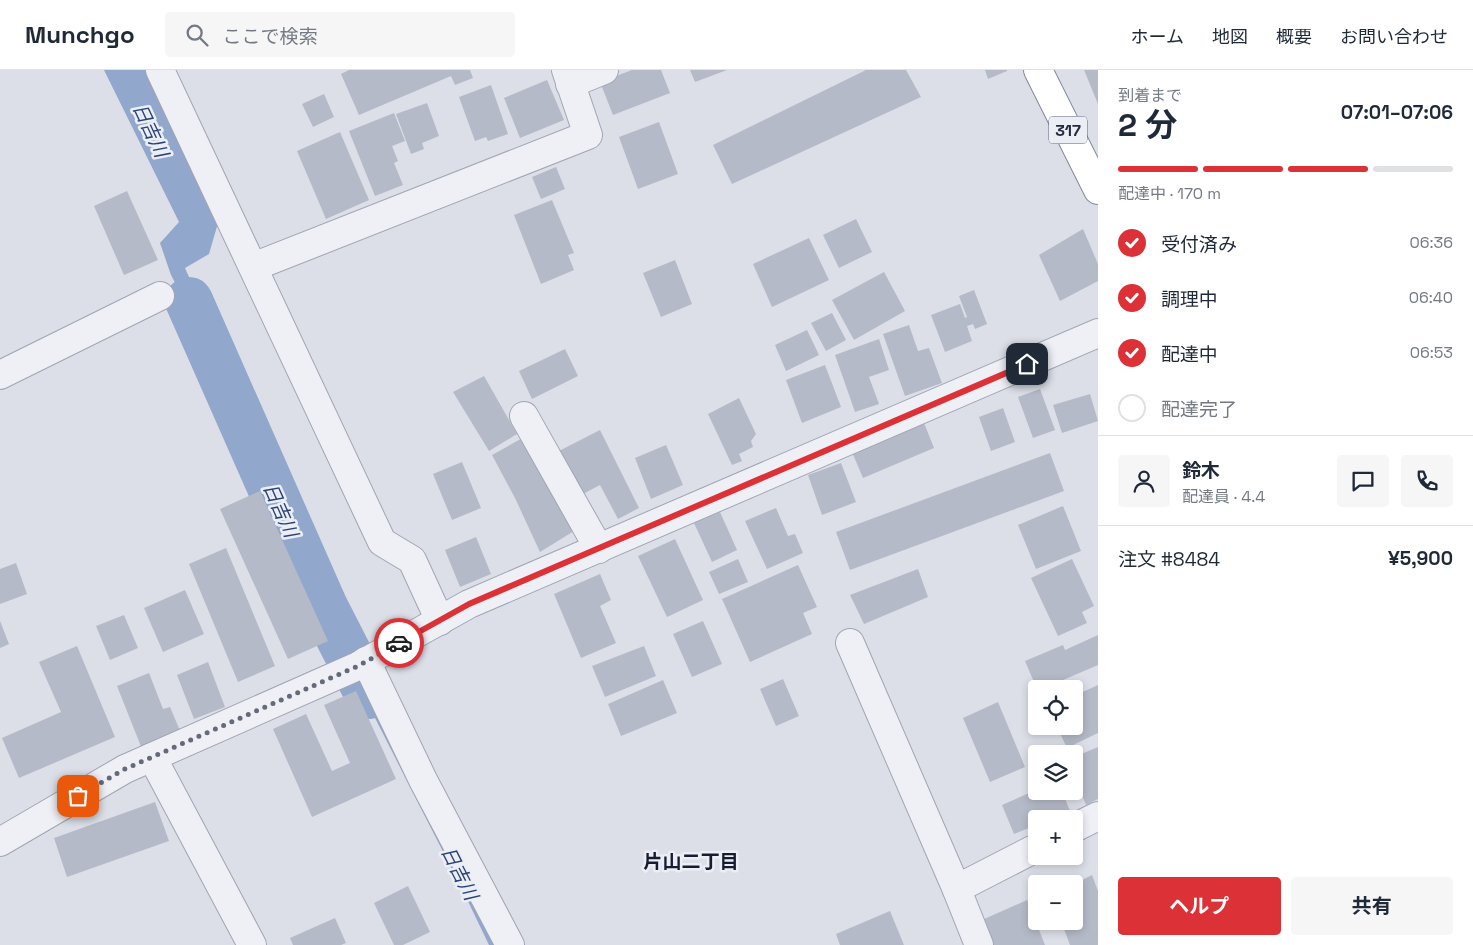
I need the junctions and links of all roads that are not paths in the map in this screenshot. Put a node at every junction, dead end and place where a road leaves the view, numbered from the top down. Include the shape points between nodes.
1 (160, 70) edge
2 (604, 70) edge
3 (1038, 70) edge
4 (568, 77) edge
5 (1097, 183) edge
6 (253, 267) junction
7 (160, 296) dead end
8 (1098, 333) edge
9 (0, 375) edge
10 (524, 416) dead end
11 (599, 548) junction
12 (440, 621) junction
13 (850, 643) dead end
14 (355, 667) junction
15 (152, 757) junction
16 (1098, 816) edge
17 (1083, 824) edge
18 (0, 842) edge
19 (1028, 852) edge
20 (958, 890) junction
21 (252, 945) edge
22 (510, 945) edge
23 (979, 945) edge

1 - 6 street
2 - 4 street
3 - 5 highway, 317
4 - 6 street via 588,135
6 - 12 street via 382,542 412,560
7 - 9 street
8 - 11 street
10 - 11 street
11 - 12 street via 469,604
12 - 14 street
13 - 20 street
14 - 15 street
14 - 22 street via 424,780
15 - 18 street via 125,769
15 - 21 street
16 - 17 street
19 - 20 street
20 - 23 street

